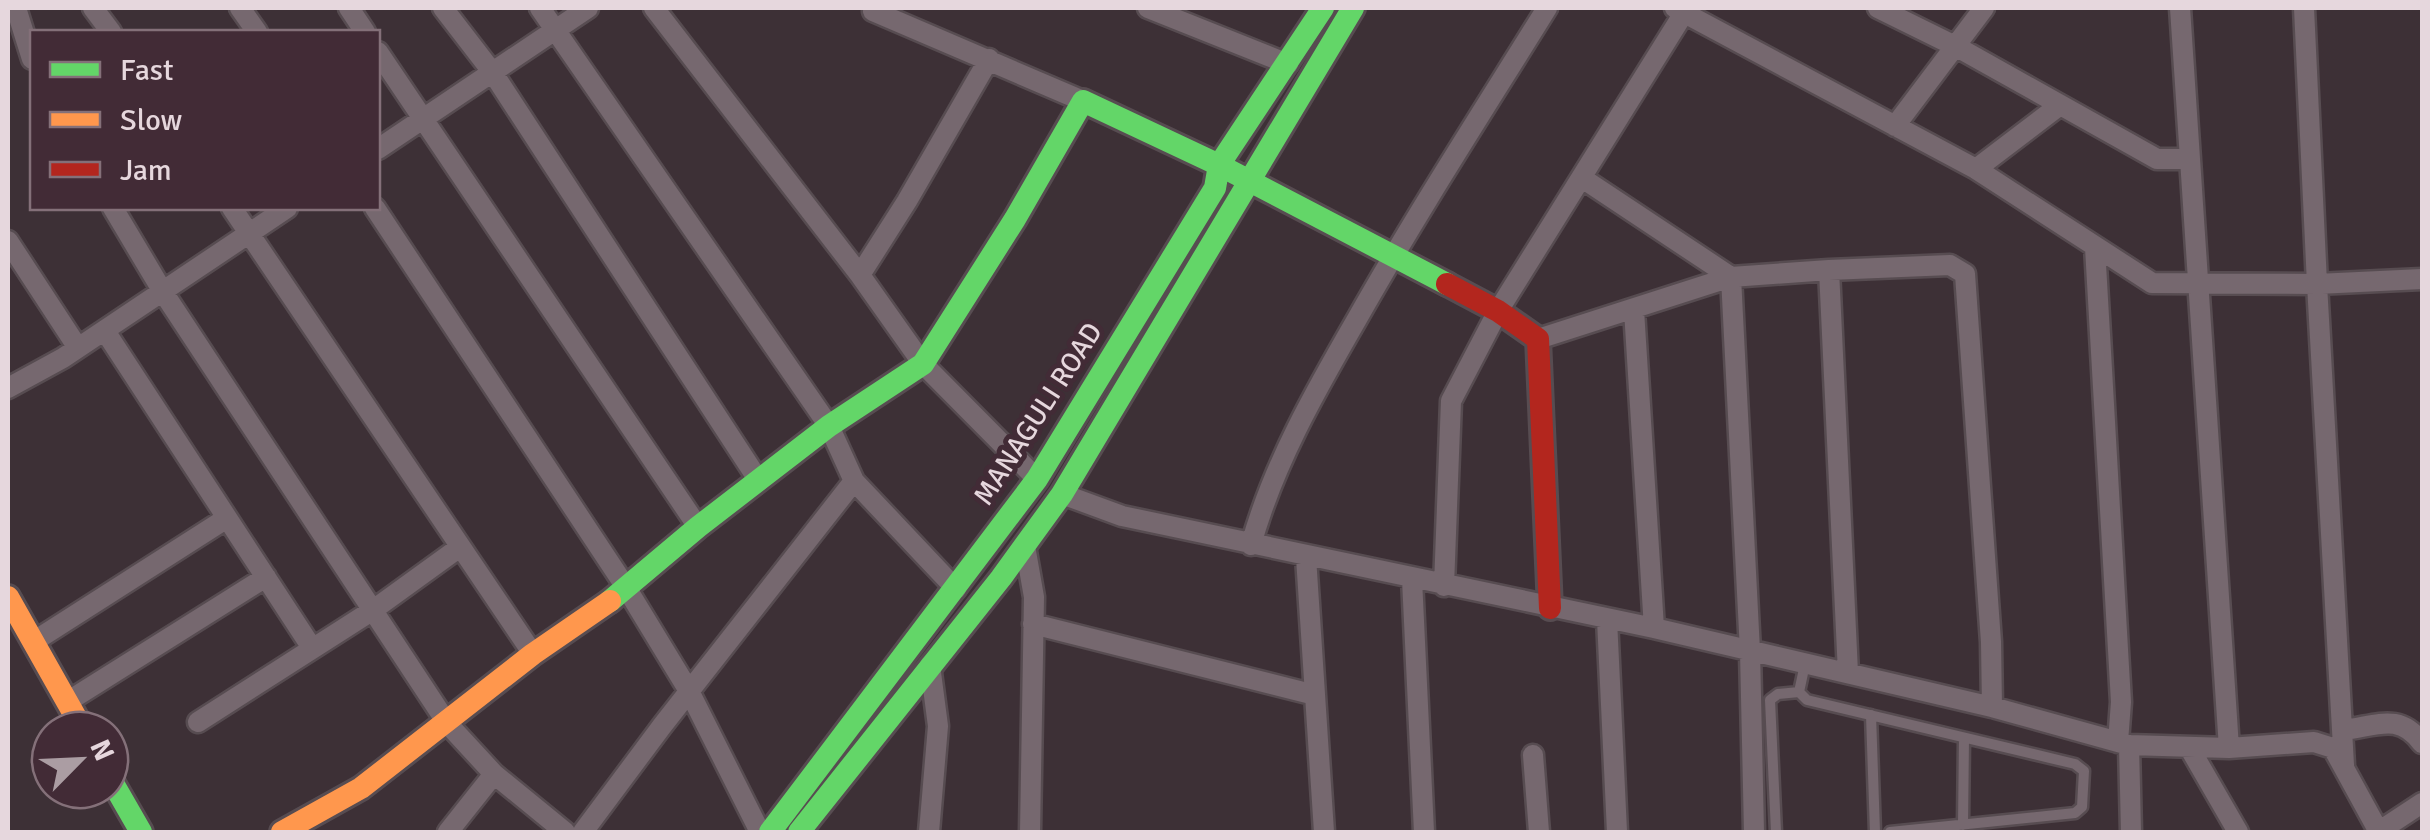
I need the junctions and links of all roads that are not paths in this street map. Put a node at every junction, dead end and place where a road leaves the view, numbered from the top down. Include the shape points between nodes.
1 (16, 8) edge
2 (94, 8) edge
3 (240, 8) edge
4 (349, 8) edge
5 (443, 8) edge
6 (540, 8) edge
7 (588, 8) edge
8 (654, 8) edge
9 (1148, 8) edge
10 (1323, 8) edge
11 (1353, 8) edge
12 (1548, 8) edge
13 (1878, 8) edge
14 (1984, 8) edge
15 (2180, 8) edge
16 (2304, 8) edge
17 (871, 9) edge
18 (1682, 9) edge
19 (110, 30) edge
20 (255, 30) edge
21 (364, 30) edge
22 (554, 30) junction
23 (1957, 48) junction
24 (30, 53) edge
25 (380, 55) edge
26 (990, 59) junction
27 (1288, 64) junction
28 (493, 72) junction
29 (1083, 101) junction
30 (2060, 105) junction
31 (422, 120) junction
32 (1896, 126) junction
33 (380, 147) edge
34 (2190, 159) junction
35 (1220, 164) junction
36 (1976, 168) junction
37 (1582, 178) junction
38 (1249, 180) junction
39 (115, 210) edge
40 (233, 210) edge
41 (283, 210) edge
42 (376, 210) edge
43 (249, 232) junction
44 (8, 241) edge
45 (2095, 247) junction
46 (1392, 257) junction
47 (1829, 270) junction
48 (860, 275) junction
49 (1731, 278) junction
50 (2422, 279) edge
51 (2317, 284) junction
52 (2198, 285) junction
53 (163, 292) junction
54 (1634, 310) junction
55 (1498, 312) junction
56 (105, 330) junction
57 (1538, 339) junction
58 (78, 348) junction
59 (923, 364) junction
60 (8, 388) edge
61 (829, 426) junction
62 (1036, 479) junction
63 (759, 481) junction
64 (854, 481) junction
65 (1062, 494) junction
66 (228, 518) junction
67 (698, 527) junction
68 (1250, 545) junction
69 (1025, 546) junction
70 (460, 547) junction
71 (1306, 557) junction
72 (266, 577) junction
73 (1412, 579) junction
74 (1444, 586) junction
75 (627, 589) junction
76 (956, 589) junction
77 (8, 597) edge
78 (1550, 608) junction
79 (372, 610) junction
80 (1607, 619) junction
81 (1033, 624) junction
82 (1654, 628) junction
83 (33, 642) junction
84 (312, 648) junction
85 (1750, 651) junction
86 (533, 654) junction
87 (1805, 664) junction
88 (930, 666) junction
89 (1848, 674) junction
90 (688, 691) junction
91 (1799, 692) junction
92 (1315, 696) junction
93 (67, 702) junction
94 (1992, 706) junction
95 (72, 710) edge
96 (1871, 715) junction
97 (198, 722) dead end
98 (448, 724) junction
99 (2343, 730) junction
100 (1964, 738) junction
101 (2422, 742) edge
102 (2123, 744) junction
103 (2189, 747) junction
104 (2230, 748) junction
105 (1533, 755) dead end
106 (2344, 768) junction
107 (494, 774) junction
108 (2422, 803) edge
109 (128, 810) edge
110 (1963, 825) junction
111 (140, 832) edge
112 (282, 832) edge
113 (448, 832) edge
114 (566, 832) edge
115 (583, 832) edge
116 (760, 832) edge
117 (770, 832) edge
118 (799, 832) edge
119 (928, 832) edge
120 (1030, 832) edge
121 (1324, 832) edge
122 (1424, 832) edge
123 (1539, 832) edge
124 (1616, 832) edge
125 (1754, 832) edge
126 (1776, 832) edge
127 (1876, 832) edge
128 (1890, 832) edge
129 (2132, 832) edge
130 (2238, 832) edge
131 (2379, 832) edge

1 - 24 street
2 - 19 street
3 - 20 street
4 - 21 street
5 - 28 street
6 - 22 street
7 - 22 street
8 - 48 street
9 - 27 street
10 - 27 main road, MANAGULI ROAD
11 - 38 main road, MANAGULI ROAD
12 - 46 street
13 - 23 street
14 - 23 street
15 - 34 street
16 - 51 street
17 - 26 street
18 - 32 street
18 - 37 street
22 - 28 street
22 - 61 street
23 - 30 street
23 - 32 street
25 - 31 street
26 - 29 street
26 - 48 street
27 - 35 main road, MANAGULI ROAD
28 - 31 street
28 - 63 street
29 - 35 main road
29 - 59 main road
30 - 34 street via 2157,159
30 - 36 street
31 - 33 street
31 - 67 street
32 - 36 street
34 - 52 street
35 - 38 main road
35 - 62 main road, MANAGULI ROAD via 1214,188
36 - 45 street
37 - 49 street
37 - 55 street
38 - 46 main road
38 - 65 main road, MANAGULI ROAD
39 - 53 street
40 - 43 street
41 - 43 street
42 - 75 street
43 - 53 street
43 - 70 street
44 - 58 street
45 - 52 street via 2152,283
45 - 102 street
46 - 55 main road
46 - 68 street via 1321,382
47 - 49 street
47 - 89 street
47 - 94 street via 1950,264 1965,274
48 - 59 street
49 - 54 street
49 - 85 street
50 - 51 street
51 - 52 street
51 - 99 street
52 - 104 street
53 - 56 street
53 - 79 street
54 - 57 street
54 - 82 street
55 - 57 main road
55 - 74 street via 1452,401
56 - 58 street
56 - 66 street
57 - 78 main road
58 - 60 street
59 - 61 main road
59 - 62 street
61 - 63 main road
61 - 64 street
62 - 76 main road, MANAGULI ROAD
63 - 67 main road
64 - 76 street
64 - 90 street
65 - 68 street via 1122,516
65 - 69 main road, MANAGULI ROAD
66 - 72 street
66 - 83 street
67 - 75 main road
68 - 71 street
69 - 81 street
69 - 88 main road, MANAGULI ROAD
70 - 79 street
70 - 86 street
71 - 73 street
71 - 92 street
72 - 84 street
72 - 93 street
73 - 74 street
73 - 122 street
74 - 78 street
75 - 86 main road
75 - 90 street
76 - 117 main road, MANAGULI ROAD
77 - 83 main road
78 - 80 street
79 - 84 street
79 - 98 street
80 - 82 street
80 - 124 street
81 - 92 street
81 - 120 street
82 - 85 street
83 - 93 main road
84 - 97 street
85 - 87 street
85 - 125 street
86 - 98 main road
87 - 89 street
87 - 91 lane
88 - 118 main road, MANAGULI ROAD
88 - 119 street via 938,726
89 - 94 street
90 - 115 street
90 - 116 street
91 - 96 lane via 1806,700
91 - 126 lane via 1770,700
92 - 121 street
93 - 95 main road
94 - 102 street
96 - 100 lane
96 - 127 lane
98 - 107 street
98 - 112 main road via 362,788
99 - 101 street via 2396,723
99 - 106 street
100 - 110 lane
100 - 110 lane via 2075,764 2085,780 2078,812
102 - 103 street
102 - 129 street
103 - 104 street
103 - 130 street
104 - 106 street via 2314,742 2333,748
105 - 123 street
106 - 131 street
107 - 113 street
107 - 114 street
108 - 131 street
109 - 111 main road
110 - 128 lane

